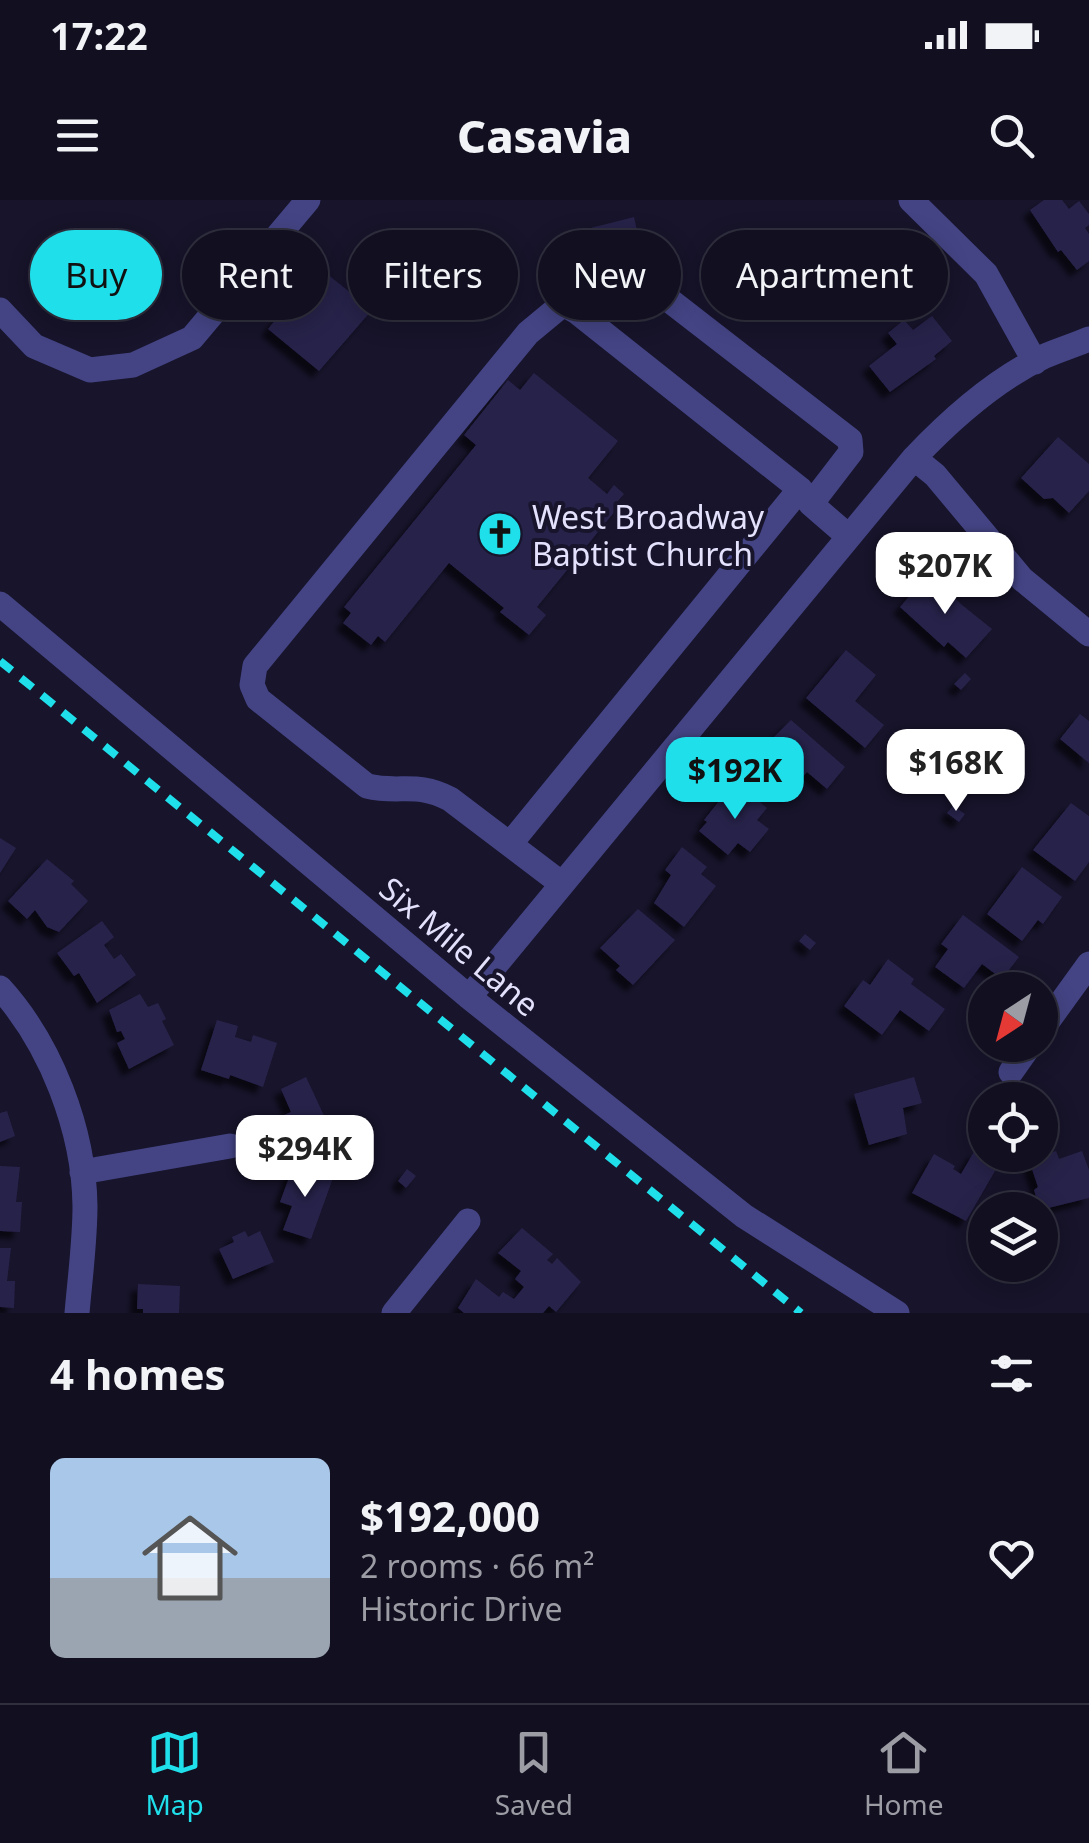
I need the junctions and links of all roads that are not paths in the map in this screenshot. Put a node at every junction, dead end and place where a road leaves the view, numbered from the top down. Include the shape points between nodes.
1 (308, 200) edge
2 (911, 200) edge
3 (681, 309) edge
4 (0, 310) edge
5 (544, 320) edge
6 (588, 320) edge
7 (1089, 338) edge
8 (1035, 362) junction
9 (914, 458) junction
10 (805, 496) junction
11 (848, 536) junction
12 (0, 604) edge
13 (1089, 634) edge
14 (510, 844) junction
15 (562, 884) junction
16 (1089, 964) edge
17 (0, 988) edge
18 (470, 997) junction
19 (1058, 1007) edge
20 (1017, 1062) edge
21 (1010, 1072) dead end
22 (230, 1146) dead end
23 (82, 1172) junction
24 (468, 1220) dead end
25 (402, 1310) edge
26 (77, 1313) edge
27 (898, 1313) edge

1 - 4 street via 192,338 132,365 90,370 34,346
2 - 8 street via 986,274
3 - 10 street via 850,440 851,452
5 - 14 street via 268,650 252,685 258,698 366,786 432,789
6 - 10 street
7 - 8 street
8 - 9 street via 952,419
9 - 11 street
9 - 13 street via 1022,578
10 - 11 street
10 - 14 street
11 - 15 street
12 - 18 street, Six Mile Lane
14 - 15 street
15 - 18 street
16 - 19 street
17 - 23 street via 58,1082
18 - 27 street, Six Mile Lane via 744,1216
20 - 21 street
22 - 23 street
23 - 26 street
24 - 25 street

